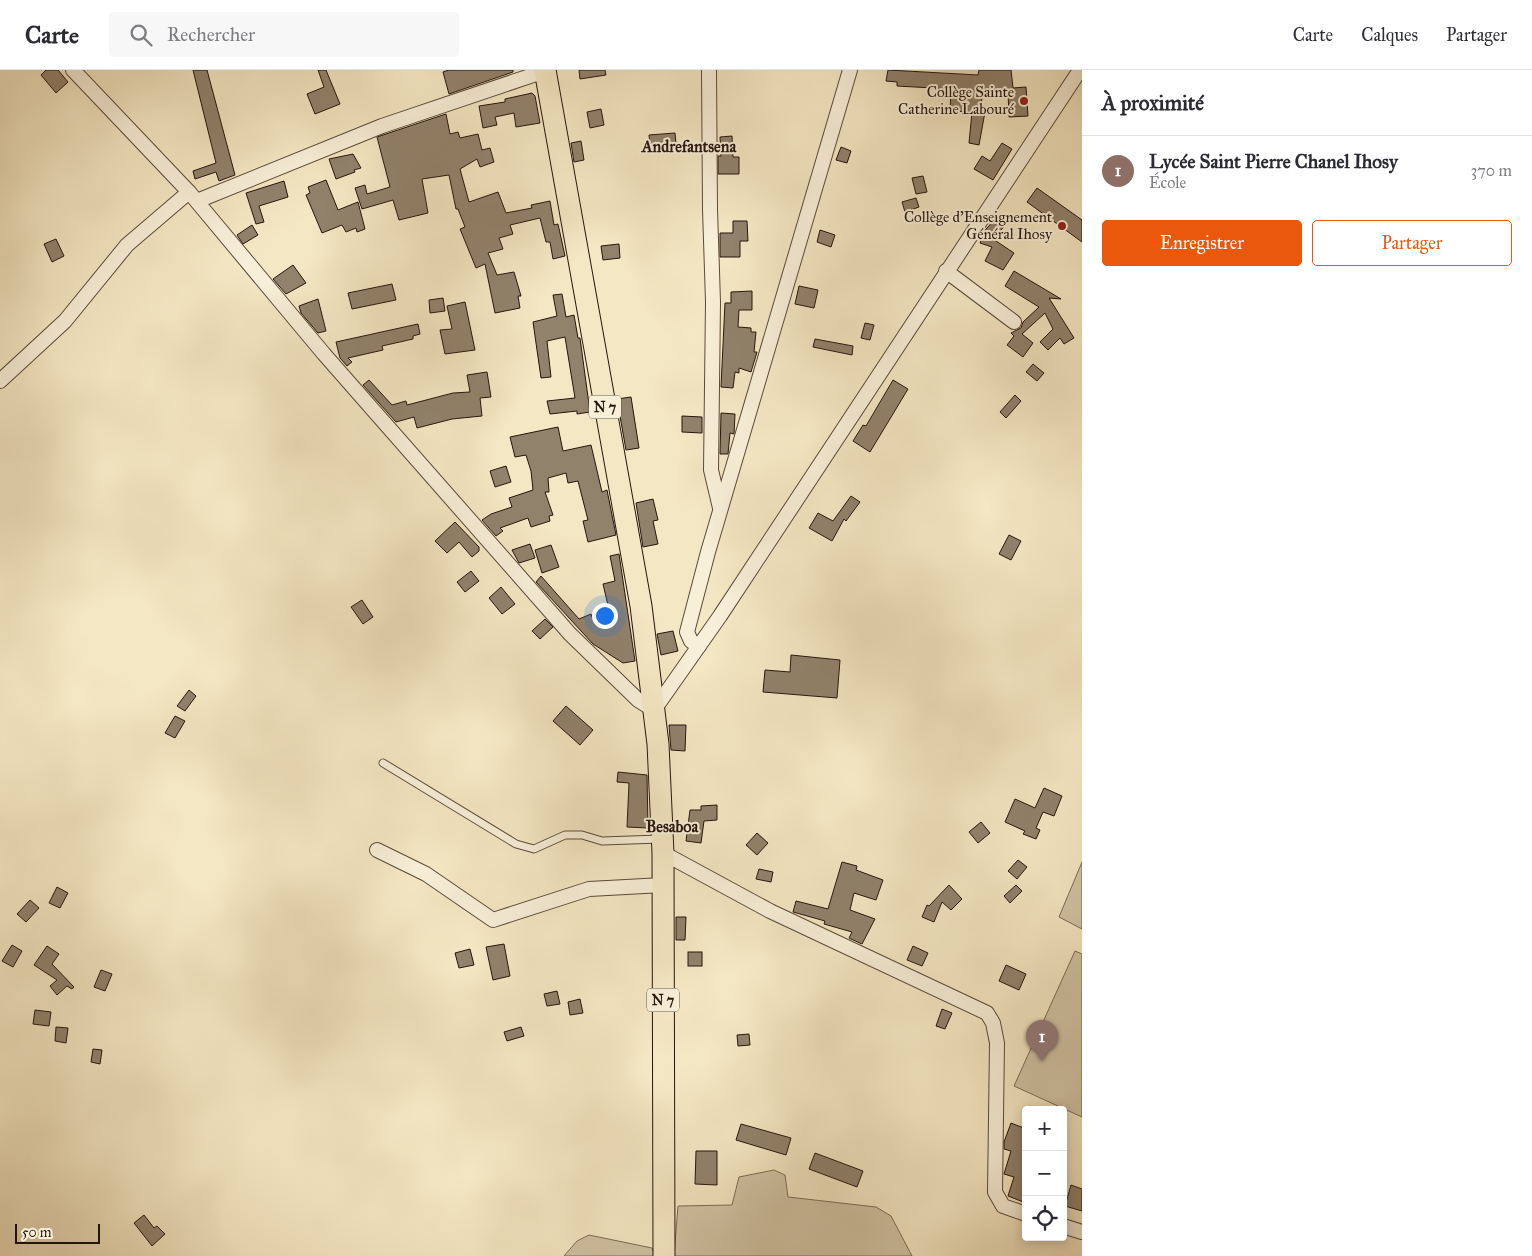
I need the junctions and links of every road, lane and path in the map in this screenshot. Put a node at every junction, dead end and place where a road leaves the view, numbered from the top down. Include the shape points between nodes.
1 (73, 70) edge
2 (545, 70) edge
3 (709, 70) edge
4 (850, 70) edge
5 (1080, 70) edge
6 (193, 196) junction
7 (946, 271) junction
8 (1014, 322) dead end
9 (0, 381) edge
10 (720, 511) junction
11 (699, 646) junction
12 (654, 710) junction
13 (383, 763) dead end
14 (662, 846) junction
15 (377, 850) dead end
16 (663, 885) junction
17 (1022, 1213) edge
18 (1067, 1227) edge
19 (1082, 1232) edge
20 (664, 1256) edge

1 - 6 street
2 - 6 street
2 - 12 main road, N 7 via 641,606
3 - 10 street via 713,311 711,470
4 - 10 street
5 - 7 street
6 - 9 street via 127,245 66,321
6 - 12 street via 324,354 570,634 638,700
7 - 8 street
7 - 11 street
10 - 11 street via 687,632 691,641
11 - 12 street
12 - 14 main road, N 7
13 - 14 lane via 516,844 534,849 565,835 582,835 602,841
14 - 16 main road, N 7
14 - 17 street via 770,911 987,1013 993,1022 997,1043 995,1192 1003,1206
15 - 16 street via 426,874 493,920 589,889
16 - 20 main road, N 7
18 - 19 street

